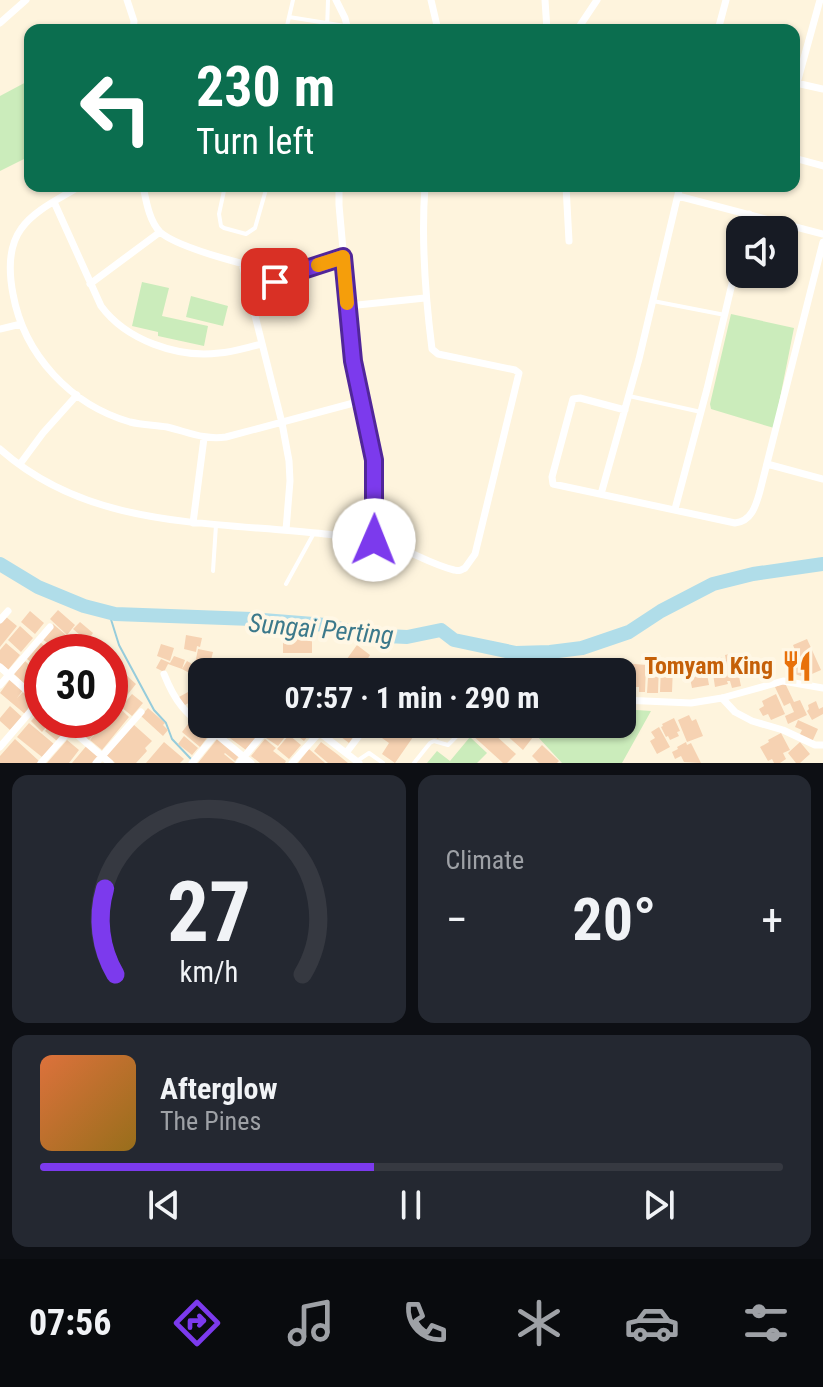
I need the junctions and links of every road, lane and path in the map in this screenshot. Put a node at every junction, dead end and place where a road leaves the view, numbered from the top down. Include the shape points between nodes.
1 (26, 0) edge
2 (127, 0) edge
3 (293, 0) edge
4 (328, 0) edge
5 (336, 0) edge
6 (431, 0) edge
7 (545, 0) edge
8 (597, 0) edge
9 (726, 0) edge
10 (820, 0) edge
11 (289, 17) junction
12 (0, 23) edge
13 (134, 24) edge
14 (287, 24) edge
15 (316, 24) edge
16 (328, 24) edge
17 (346, 24) edge
18 (437, 24) edge
19 (547, 24) edge
20 (581, 24) edge
21 (720, 24) edge
22 (800, 68) edge
23 (800, 83) edge
24 (823, 89) edge
25 (800, 160) edge
26 (823, 166) edge
27 (70, 192) edge
28 (145, 192) edge
29 (224, 192) edge
30 (265, 192) edge
31 (339, 192) edge
32 (425, 192) edge
33 (566, 192) edge
34 (679, 192) edge
35 (678, 196) junction
36 (54, 202) junction
37 (749, 214) joint
38 (160, 232) junction
39 (823, 234) edge
40 (569, 241) dead end
41 (823, 242) edge
42 (343, 257) junction
43 (242, 264) junction
44 (303, 270) junction
45 (90, 284) junction
46 (731, 288) edge
47 (250, 293) junction
48 (425, 298) junction
49 (653, 301) junction
50 (348, 306) junction
51 (725, 315) junction
52 (21, 324) junction
53 (0, 329) edge
54 (262, 344) junction
55 (77, 395) junction
56 (629, 396) junction
57 (361, 401) junction
58 (625, 410) junction
59 (701, 412) junction
60 (282, 423) junction
61 (204, 438) junction
62 (0, 449) edge
63 (20, 464) junction
64 (767, 464) junction
65 (823, 479) edge
66 (601, 494) junction
67 (675, 509) junction
68 (193, 523) junction
69 (216, 525) junction
70 (286, 530) junction
71 (314, 533) junction
72 (374, 540) junction
73 (213, 571) dead end
74 (286, 584) dead end
75 (8, 611) dead end
76 (0, 620) edge
77 (50, 627) dead end
78 (0, 667) edge
79 (164, 674) dead end
80 (9, 675) junction
81 (0, 685) edge
82 (24, 687) edge
83 (823, 688) edge
84 (722, 698) junction
85 (636, 701) edge
86 (141, 712) dead end
87 (188, 712) edge
88 (24, 720) edge
89 (64, 738) edge
90 (81, 738) edge
91 (213, 738) edge
92 (217, 738) edge
93 (261, 738) edge
94 (315, 738) edge
95 (326, 738) edge
96 (357, 738) edge
97 (455, 738) edge
98 (823, 745) edge
99 (0, 747) edge
100 (346, 753) junction
101 (102, 755) junction
102 (194, 761) edge
103 (245, 761) edge
104 (357, 762) edge
105 (41, 763) edge
106 (96, 763) edge
107 (110, 763) edge
108 (292, 763) edge
109 (383, 763) edge
110 (414, 763) edge

1 - 12 street
2 - 13 street
3 - 11 lane
4 - 16 lane
5 - 17 street
6 - 18 street
7 - 19 street
8 - 20 street
9 - 21 street
10 - 22 street
11 - 14 lane
11 - 15 lane
23 - 24 street
25 - 26 street
27 - 36 street
28 - 38 street
29 - 30 lane via 221,226 246,234 255,228
31 - 42 street
32 - 48 street
33 - 40 street
34 - 35 street
35 - 37 street
35 - 49 street
36 - 45 street
36 - 52 street via 34,215 15,239 10,269
37 - 39 street
38 - 43 street
38 - 45 street
41 - 64 street
42 - 44 street
42 - 50 street
43 - 44 street
43 - 47 street
44 - 47 street
45 - 54 street via 111,319 148,343 216,354
46 - 51 street
47 - 54 street
48 - 50 street
48 - 72 street via 436,353 519,375 475,554 467,567 455,571
49 - 51 lane
49 - 56 street
50 - 57 street
51 - 59 street
52 - 53 street
52 - 55 street via 56,379
54 - 60 street
55 - 61 street via 132,422
55 - 63 street
56 - 58 street
56 - 59 lane
57 - 60 street
57 - 72 street via 374,460
58 - 66 street
58 - 66 street via 577,397 571,401 551,482
59 - 67 street
60 - 61 street
60 - 70 street via 290,472
61 - 68 street
62 - 63 street
63 - 68 street via 56,487 123,512
64 - 65 street
64 - 67 street via 754,510 745,521
66 - 67 street
68 - 69 street
69 - 70 street
69 - 73 lane
70 - 71 street
71 - 72 street
71 - 74 lane
75 - 76 street
77 - 80 street
78 - 80 street
79 - 87 street
80 - 81 street
80 - 82 street
83 - 84 street via 783,681
84 - 85 street via 680,704
84 - 98 street via 752,721
86 - 101 street
88 - 99 street
89 - 105 street
90 - 101 street
91 - 102 street
92 - 103 street
93 - 103 street
94 - 108 street
95 - 100 street
96 - 100 street
97 - 110 lane via 448,745 430,743
100 - 104 street
101 - 106 street
101 - 107 street
104 - 109 lane via 369,753

